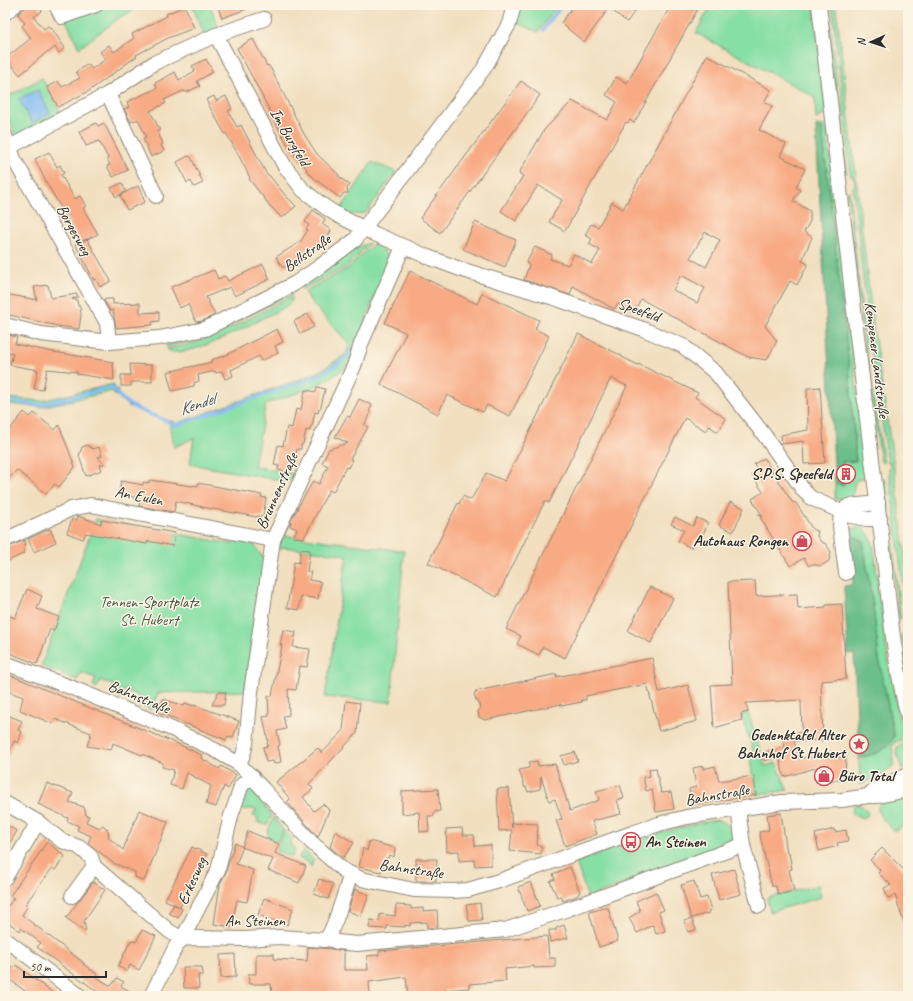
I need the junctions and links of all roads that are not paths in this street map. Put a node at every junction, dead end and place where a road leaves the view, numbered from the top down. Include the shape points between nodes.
1 (15, 5) edge
2 (56, 5) edge
3 (96, 5) edge
4 (514, 5) edge
5 (819, 5) edge
6 (5, 13) edge
7 (264, 19) dead end
8 (216, 35) junction
9 (108, 94) junction
10 (7, 142) edge
11 (156, 196) dead end
12 (364, 228) junction
13 (403, 247) junction
14 (5, 325) edge
15 (109, 342) junction
16 (878, 503) junction
17 (841, 511) junction
18 (880, 519) junction
19 (5, 540) edge
20 (273, 540) junction
21 (846, 573) dead end
22 (5, 663) edge
23 (908, 717) edge
24 (239, 764) junction
25 (908, 775) edge
26 (252, 776) junction
27 (908, 790) edge
28 (868, 796) junction
29 (5, 802) edge
30 (738, 809) junction
31 (38, 822) junction
32 (743, 845) junction
33 (94, 866) junction
34 (351, 874) junction
35 (5, 878) edge
36 (72, 896) dead end
37 (759, 906) dead end
38 (327, 938) junction
39 (5, 939) edge
40 (182, 940) junction
41 (80, 996) edge
42 (151, 996) edge

1 - 6 street
2 - 3 street via 62,17
4 - 12 street, Bellstraße via 509,24 485,67
5 - 16 street, Kempener Landstraße via 857,343
7 - 8 street
8 - 9 street via 154,63
8 - 12 street, Im Burgfeld via 284,166 308,194 339,216
9 - 10 street
9 - 11 street
10 - 15 street, Borgesweg via 15,161 107,323
12 - 13 street, Speefeld
12 - 15 street, Bellstraße via 355,240 294,284 206,329 159,338
13 - 17 street, Speefeld via 460,269 643,328 683,346 716,373 804,491 811,498
13 - 20 street, Brunnenstraße via 354,366
14 - 15 street, Bellstraße via 41,334
16 - 17 street via 849,506
16 - 18 street, Kempener Landstraße
17 - 18 street, Speefeld via 851,516
17 - 21 street via 840,526
18 - 23 street, Kempener Landstraße via 895,650
19 - 20 street, An Eulen via 71,509 92,504
20 - 24 street, Brunnenstraße via 246,744
22 - 24 street, Bahnstraße via 172,729
24 - 26 street, Bahnstraße
25 - 28 street, Bahnstraße via 875,789
26 - 34 street, Bahnstraße via 310,842
26 - 40 street, Erkesweg via 241,786 218,870
27 - 28 street, Bahnstraße
28 - 30 street, Bahnstraße via 782,802
29 - 31 street
30 - 32 street
30 - 34 street, Bahnstraße via 659,824 499,882 468,890 414,890 372,882
31 - 33 street via 62,841 79,847 91,857
31 - 35 street
32 - 37 street
32 - 38 street, An Steinen via 505,930 359,944 337,942
33 - 36 street
33 - 40 street
34 - 38 street
38 - 40 street, An Steinen
39 - 41 street
40 - 42 street, Erkesweg via 176,946

